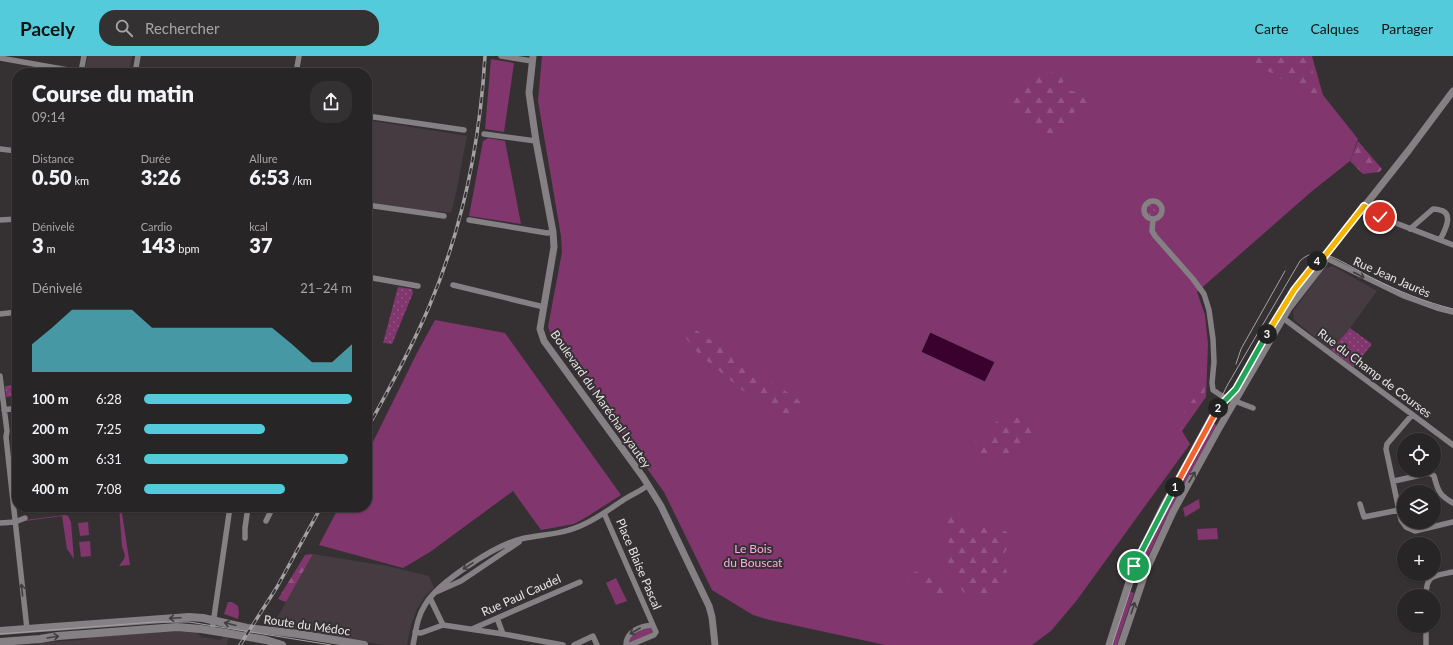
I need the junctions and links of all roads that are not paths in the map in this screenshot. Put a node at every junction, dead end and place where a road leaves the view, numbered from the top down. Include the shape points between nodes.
1 (84, 56) edge
2 (138, 56) edge
3 (299, 56) edge
4 (501, 56) edge
5 (0, 58) edge
6 (532, 59) edge
7 (55, 68) edge
8 (83, 68) edge
9 (137, 68) edge
10 (297, 68) edge
11 (1453, 91) edge
12 (372, 117) edge
13 (464, 130) dead end
14 (484, 134) dead end
15 (536, 141) junction
16 (0, 149) edge
17 (12, 150) edge
18 (372, 206) edge
19 (1364, 206) junction
20 (444, 216) dead end
21 (12, 219) edge
22 (1153, 219) dead end
23 (0, 220) edge
24 (469, 220) dead end
25 (1410, 229) junction
26 (553, 232) junction
27 (1440, 240) junction
28 (1453, 245) edge
29 (1324, 257) junction
30 (372, 278) edge
31 (454, 285) dead end
32 (418, 286) dead end
33 (1290, 297) junction
34 (544, 307) junction
35 (1453, 312) edge
36 (12, 313) edge
37 (0, 314) edge
38 (1283, 318) junction
39 (1275, 321) junction
40 (0, 376) edge
41 (1227, 398) junction
42 (1235, 402) junction
43 (1253, 408) dead end
44 (12, 409) edge
45 (4, 410) junction
46 (1412, 415) junction
47 (3, 438) edge
48 (1453, 446) edge
49 (1394, 481) junction
50 (648, 485) junction
51 (1397, 498) edge
52 (12, 501) edge
53 (1453, 503) edge
54 (1360, 504) dead end
55 (1397, 510) edge
56 (14, 512) edge
57 (229, 512) edge
58 (247, 512) edge
59 (270, 512) edge
60 (604, 513) junction
61 (25, 518) dead end
62 (266, 520) dead end
63 (15, 522) junction
64 (1453, 522) edge
65 (0, 523) edge
66 (1441, 525) edge
67 (245, 538) dead end
68 (528, 538) junction
69 (487, 555) junction
70 (492, 561) junction
71 (1453, 572) edge
72 (1130, 578) junction
73 (448, 580) junction
74 (1142, 581) junction
75 (580, 582) dead end
76 (453, 585) junction
77 (1426, 589) edge
78 (436, 593) junction
79 (430, 598) junction
80 (496, 618) junction
81 (214, 620) junction
82 (443, 625) junction
83 (653, 625) junction
84 (27, 629) junction
85 (472, 630) junction
86 (0, 631) edge
87 (212, 631) junction
88 (415, 632) junction
89 (1426, 633) edge
90 (503, 634) junction
91 (0, 642) edge
92 (282, 645) edge
93 (364, 645) edge
94 (413, 645) edge
95 (563, 645) edge
96 (574, 645) edge
97 (597, 645) edge
98 (626, 645) edge
99 (630, 645) edge
100 (715, 645) edge
101 (1108, 645) edge
102 (1121, 645) edge
103 (1426, 645) edge

1 - 8 street
2 - 9 street
3 - 10 street
4 - 6 street
5 - 7 street
6 - 15 street, Boulevard du Maréchal Lyautey via 529,93
11 - 19 street
12 - 13 street
14 - 15 street
15 - 26 street, Boulevard du Maréchal Lyautey
16 - 17 street
18 - 20 street
19 - 25 street via 1380,217
19 - 29 street
21 - 23 street
22 - 41 street via 1152,231 1155,236 1204,294 1211,323 1214,356 1212,388 1217,394
24 - 26 street
25 - 27 street
25 - 27 street via 1437,209 1447,213 1449,220
26 - 34 street, Boulevard du Maréchal Lyautey via 554,247
27 - 28 street
29 - 33 street via 1319,259
29 -> 35 street, Rue Jean Jaurès via 1404,296
29 - 38 street via 1324,263
30 - 32 street
31 - 34 street
33 - 38 street
33 - 39 street
34 - 50 street, Boulevard du Maréchal Lyautey via 540,329 544,341
36 - 37 street
38 - 39 street
38 - 42 street
38 - 46 street, Rue du Champ de Courses
39 - 41 street via 1243,378
40 - 45 street
41 - 42 street
41 - 72 street via 1216,411 1172,490
42 - 43 street
74 -> 42 street via 1173,512
44 - 45 street
45 - 47 street via 7,431
46 - 48 street, Rue du Champ de Courses
46 - 49 street via 1387,444
47 - 52 street
49 - 51 street
49 - 53 street via 1430,473 1434,476 1442,497
50 - 60 street
50 - 100 street, Boulevard du Maréchal Lyautey via 661,506 709,606
54 - 55 street via 1364,517
56 - 63 street
57 - 81 street
58 - 67 street
59 - 62 street
60 - 68 street via 569,530
60 - 83 street, Place Blaise Pascal
61 - 63 street
63 - 65 street
84 -> 63 street
64 - 66 street
68 - 69 street via 522,538
68 - 70 street
69 - 70 street
69 -> 73 street
70 - 76 street
71 - 77 street via 1429,579
72 - 74 street
72 - 101 street
73 - 76 street
73 - 78 street
102 -> 74 street
75 - 80 street, Rue Paul Caudel
76 - 78 street
78 - 79 street
79 - 82 street
79 - 88 street via 418,618
80 - 85 street, Rue Paul Caudel
80 - 90 street
81 -> 84 main road, Route du Médoc via 189,617
81 - 87 street
93 -> 81 main road, Route du Médoc via 247,628
82 - 85 street
82 - 88 street via 421,633
83 -> 98 street, Place Blaise Pascal via 635,630 628,635
83 - 99 street, Place Blaise Pascal via 655,634
84 - 86 main road, Route du Médoc
85 - 90 street
91 -> 87 main road, Route du Médoc via 165,627
87 - 92 main road, Route du Médoc
88 - 94 street
89 - 103 street
90 - 95 street
96 - 97 street via 593,636

